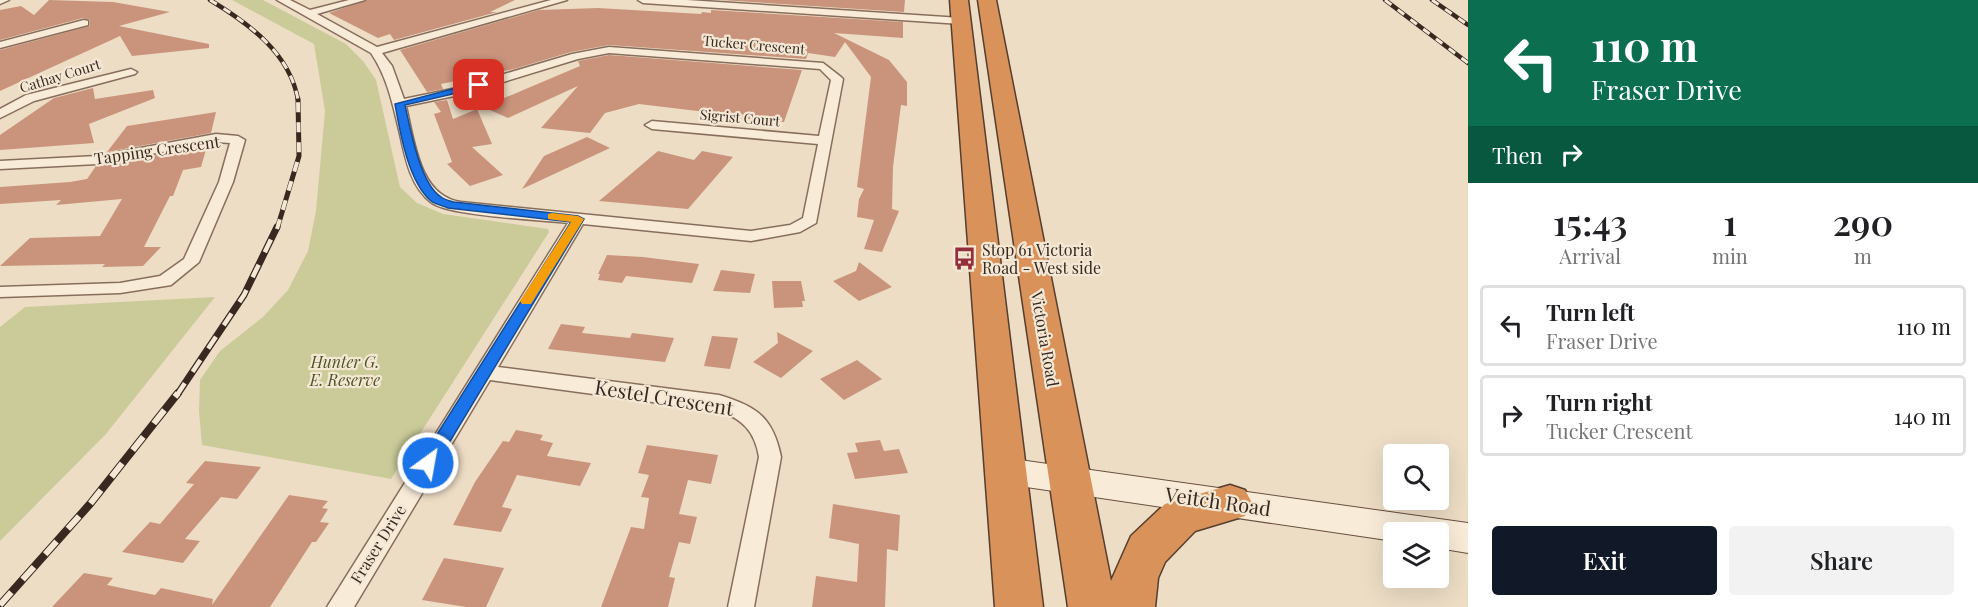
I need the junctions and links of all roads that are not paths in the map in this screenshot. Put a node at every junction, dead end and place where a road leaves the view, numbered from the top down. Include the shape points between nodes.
1 (282, 0) edge
2 (360, 0) edge
3 (562, 0) edge
4 (643, 0) edge
5 (987, 0) edge
6 (960, 10) edge
7 (310, 13) junction
8 (84, 23) dead end
9 (0, 45) edge
10 (375, 51) junction
11 (131, 72) dead end
12 (400, 104) junction
13 (0, 114) edge
14 (652, 125) dead end
15 (824, 140) junction
16 (0, 165) edge
17 (578, 219) junction
18 (0, 292) edge
19 (484, 372) junction
20 (1005, 471) junction
21 (1069, 480) junction
22 (1230, 503) junction
23 (1383, 525) edge
24 (1449, 535) edge
25 (1468, 538) edge
26 (340, 607) edge
27 (741, 607) edge
28 (1019, 607) edge
29 (1092, 607) edge
30 (1131, 607) edge

1 - 7 street
2 - 7 street
3 - 10 street
4 - 6 street
5 - 21 highway, Victoria Road
6 - 20 highway
7 - 10 street
8 - 9 street
10 - 12 street via 392,80
11 - 13 street, Cathay Court via 30,98
12 - 15 street, Tucker Crescent via 609,50 823,66 837,79
12 - 17 street via 406,137 421,180 435,199 476,209
14 - 15 street, Sigrist Court
15 - 17 street, Tucker Crescent via 810,220 794,229 751,236
16 - 18 street, Tapping Crescent via 97,160 216,138 238,140 226,182 191,262 165,281 120,288
17 - 19 street, Fraser Drive
19 - 26 street, Fraser Drive
19 - 27 street, Kestel Crescent via 719,403 739,409 755,420 768,439 770,457
20 - 21 street, Veitch Road
20 - 28 highway
21 - 22 street, Veitch Road
21 - 29 highway, Victoria Road
22 - 23 street, Veitch Road
22 - 30 highway via 1181,517 1147,550 1135,578
24 - 25 street

